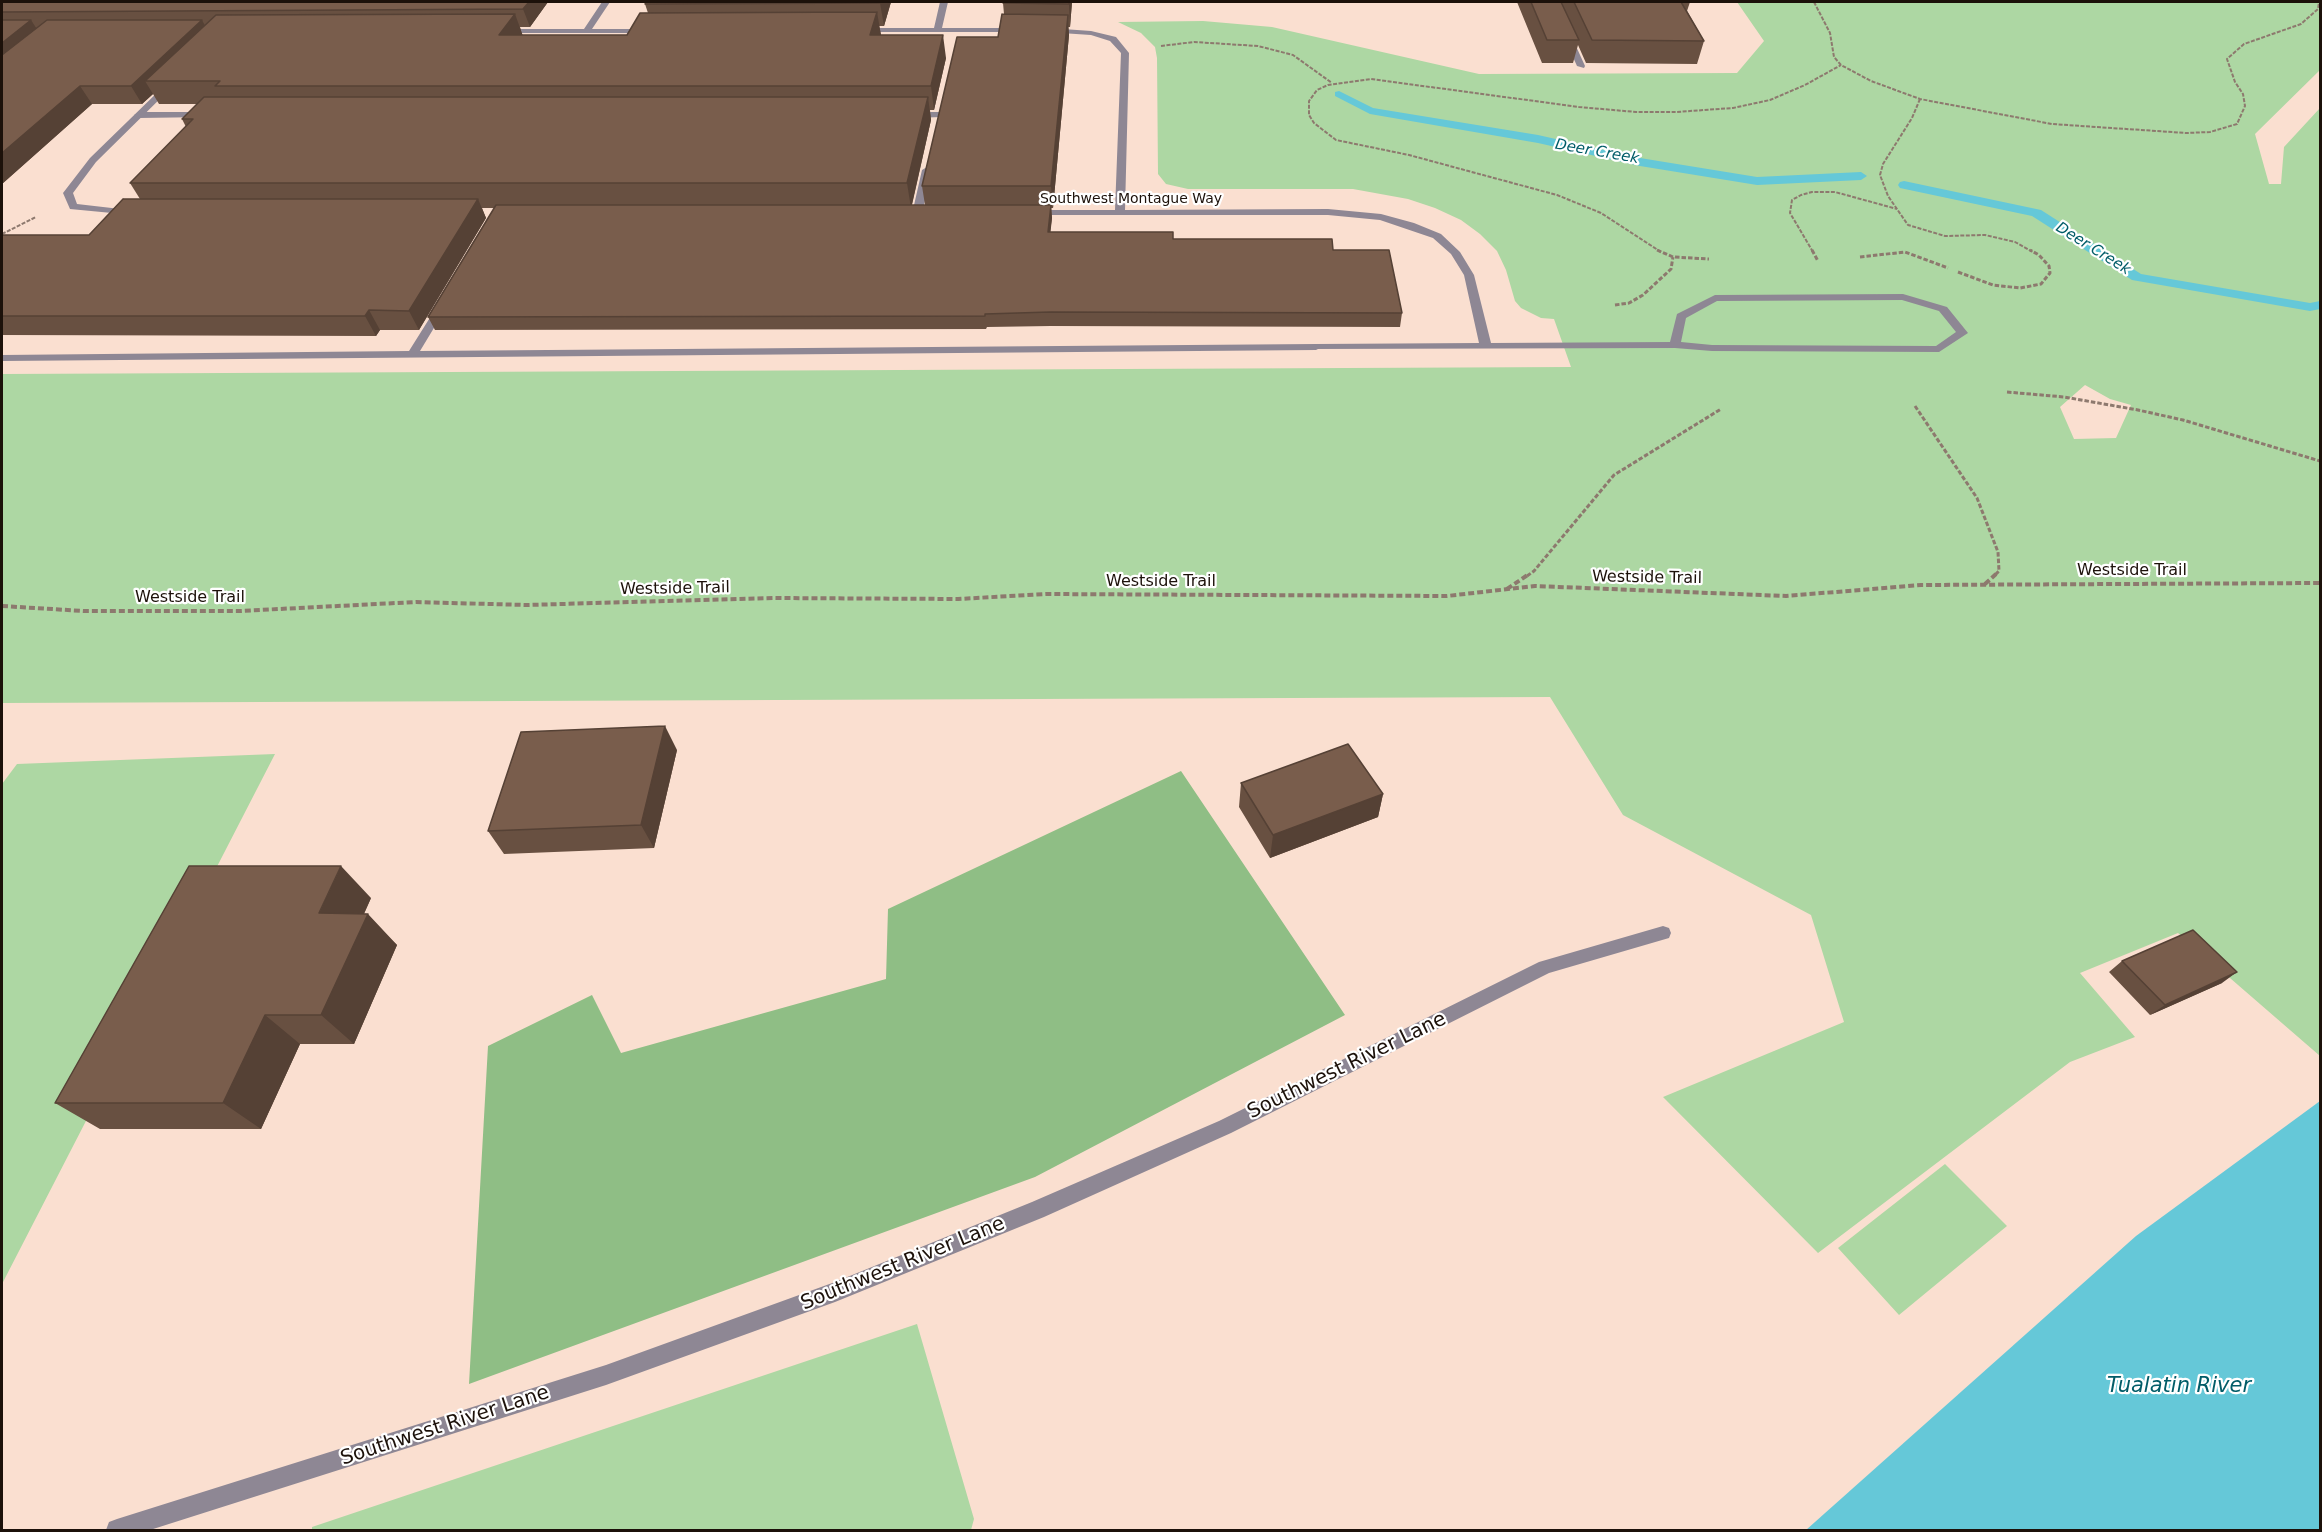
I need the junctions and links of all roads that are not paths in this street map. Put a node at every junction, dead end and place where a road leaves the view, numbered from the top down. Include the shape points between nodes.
1 (606, 2) edge
2 (944, 2) edge
3 (1552, 2) edge
4 (855, 30) edge
5 (937, 30) junction
6 (959, 30) junction
7 (1027, 30) edge
8 (1039, 30) edge
9 (493, 31) edge
10 (586, 31) junction
11 (656, 31) edge
12 (956, 41) edge
13 (1581, 66) dead end
14 (173, 82) edge
15 (942, 104) edge
16 (139, 115) junction
17 (211, 115) edge
18 (904, 115) edge
19 (940, 115) junction
20 (937, 126) edge
21 (930, 159) edge
22 (138, 213) edge
23 (1024, 213) edge
24 (1120, 213) junction
25 (906, 214) edge
26 (917, 214) junction
27 (929, 214) edge
28 (449, 294) edge
29 (1676, 345) junction
30 (1486, 347) junction
31 (413, 354) junction
32 (2, 357) edge
33 (1663, 933) dead end
34 (117, 1530) edge

1 - 10 street
2 - 5 street
3 - 13 street
4 - 5 street
5 - 6 street
6 - 7 street
6 - 12 street
8 - 24 street via 1091,33 1113,39 1125,53
9 - 10 street
10 - 11 street
14 - 16 street
15 - 19 street
16 - 17 street
16 - 22 street via 93,160 68,193 73,207
18 - 19 street
19 - 20 street
21 - 26 street
23 - 24 street, Southwest Montague Way
24 - 30 street, Southwest Montague Way via 1328,212 1381,216 1410,225 1437,236 1455,252 1469,275
25 - 26 street
26 - 27 street
28 - 31 street
29 - 29 street via 1940,349 1962,333 1943,309 1903,297 1715,298 1681,316
29 - 30 street
30 - 31 street
31 - 32 street
33 - 34 street, Southwest River Lane via 1545,968 1225,1127 835,1293 606,1374

